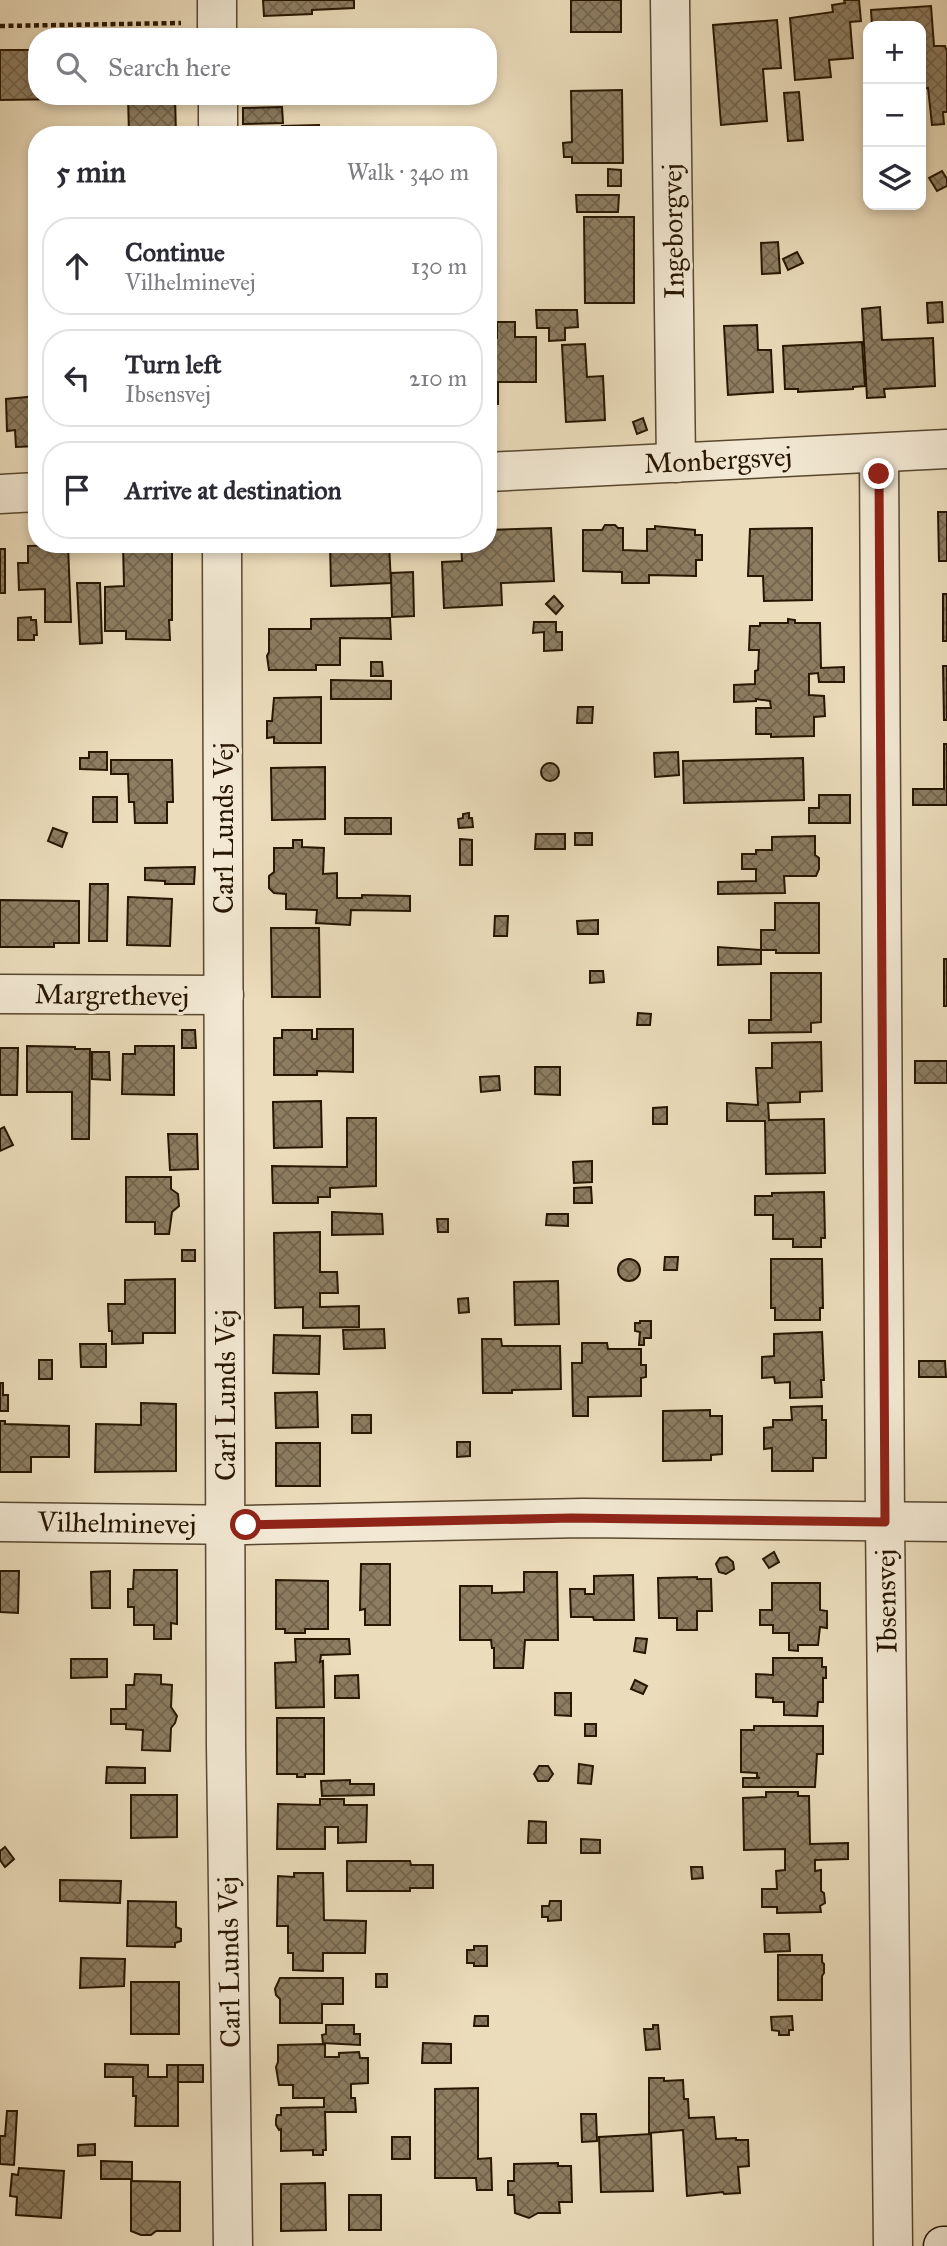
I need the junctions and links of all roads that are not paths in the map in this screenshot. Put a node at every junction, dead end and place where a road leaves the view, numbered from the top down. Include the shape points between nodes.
1 (670, 0) edge
2 (218, 105) edge
3 (218, 126) edge
4 (947, 449) edge
5 (879, 453) junction
6 (676, 463) junction
7 (497, 471) edge
8 (28, 492) edge
9 (0, 494) edge
10 (222, 553) edge
11 (0, 994) edge
12 (224, 995) junction
13 (0, 1522) edge
14 (885, 1522) junction
15 (947, 1522) edge
16 (226, 1524) junction
17 (233, 2246) edge
18 (893, 2246) edge

1 - 6 street, Ingeborgvej
2 - 3 street
4 - 5 street, Monbergsvej
5 - 6 street, Monbergsvej
5 - 14 street, Ibsensvej
6 - 7 street, Monbergsvej
8 - 9 street
10 - 12 street, Carl Lunds Vej
11 - 12 street, Margrethevej
12 - 16 street, Carl Lunds Vej
13 - 16 street, Vilhelminevej
14 - 15 street, Vilhelminevej
14 - 16 street, Vilhelminevej via 572,1518
14 - 18 street, Ibsensvej
16 - 17 street, Carl Lunds Vej

